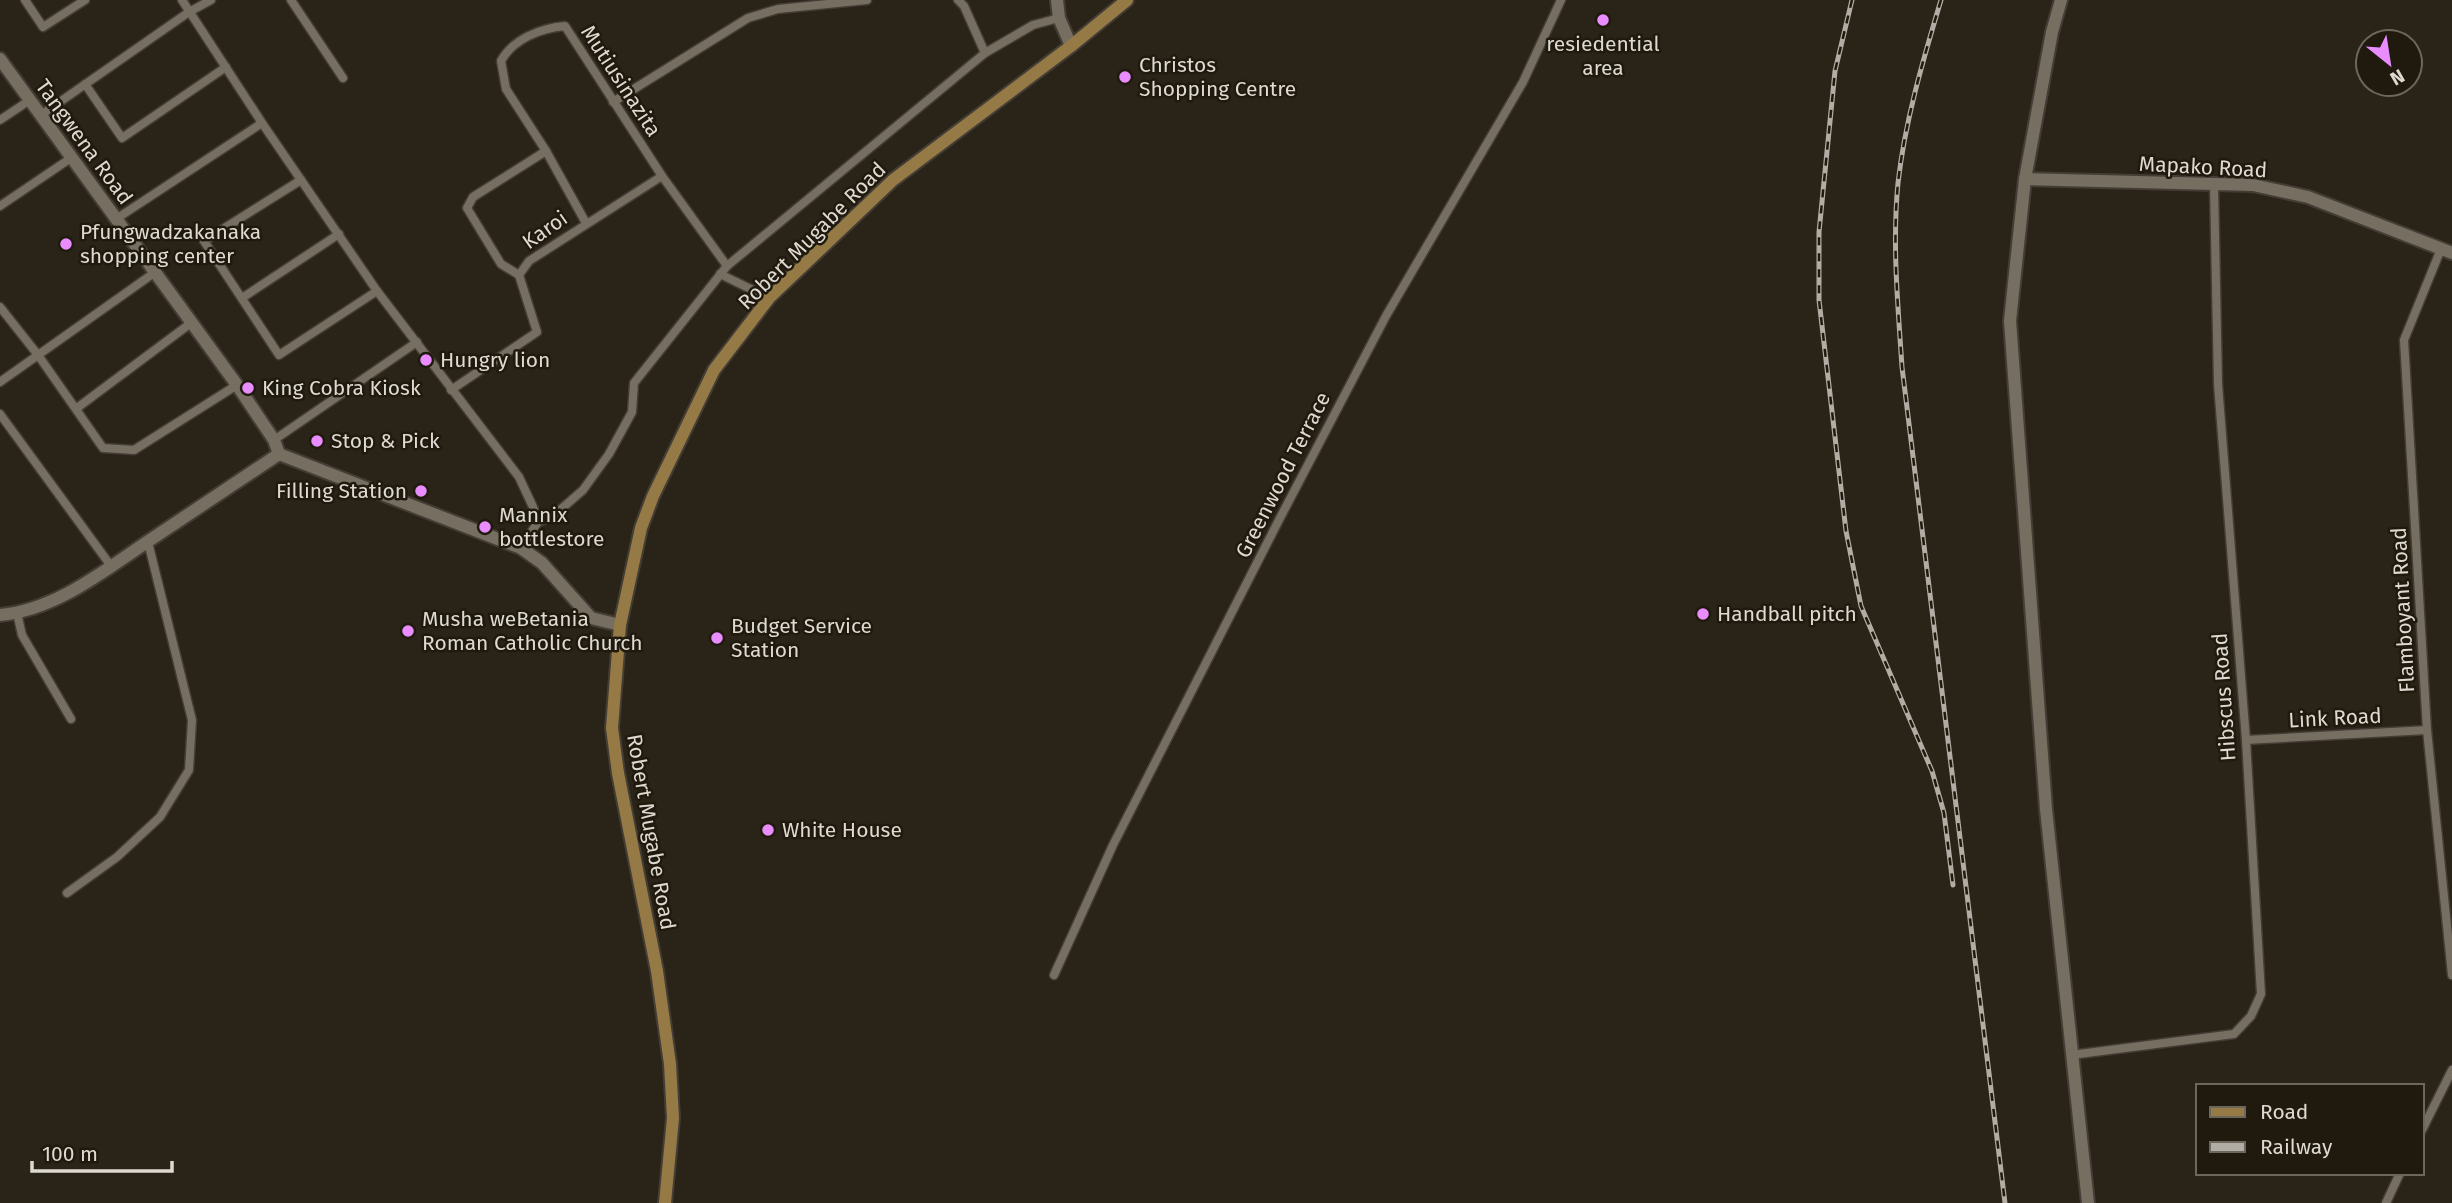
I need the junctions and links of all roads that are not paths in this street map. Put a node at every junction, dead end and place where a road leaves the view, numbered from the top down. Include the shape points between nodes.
1 (25, 0) edge
2 (85, 0) edge
3 (182, 0) edge
4 (212, 0) edge
5 (290, 0) edge
6 (867, 0) edge
7 (958, 0) edge
8 (1057, 0) edge
9 (1127, 0) edge
10 (1561, 0) edge
11 (2061, 0) edge
12 (777, 4) edge
13 (189, 12) junction
14 (1059, 18) junction
15 (1071, 46) junction
16 (985, 53) junction
17 (0, 59) edge
18 (226, 67) junction
19 (343, 78) dead end
20 (85, 84) junction
21 (30, 100) junction
22 (613, 102) junction
23 (41, 115) junction
24 (0, 120) edge
25 (262, 123) junction
26 (546, 151) junction
27 (71, 158) junction
28 (662, 176) junction
29 (2025, 179) junction
30 (301, 180) junction
31 (2214, 185) junction
32 (0, 206) edge
33 (116, 219) junction
34 (586, 223) junction
35 (339, 234) junction
36 (2446, 251) edge
37 (727, 266) junction
38 (154, 273) junction
39 (720, 274) junction
40 (519, 275) junction
41 (377, 290) junction
42 (242, 298) junction
43 (769, 298) junction
44 (0, 307) edge
45 (191, 323) junction
46 (417, 342) junction
47 (38, 355) junction
48 (0, 382) edge
49 (237, 385) junction
50 (451, 390) junction
51 (77, 408) junction
52 (0, 414) edge
53 (274, 440) junction
54 (279, 454) junction
55 (538, 522) junction
56 (148, 542) junction
57 (521, 548) junction
58 (111, 566) junction
59 (17, 613) junction
60 (0, 615) edge
61 (620, 625) junction
62 (71, 719) dead end
63 (2427, 730) junction
64 (2245, 740) junction
65 (67, 893) dead end
66 (1054, 975) dead end
67 (2452, 975) edge
68 (2071, 1055) junction
69 (2452, 1070) edge
70 (2424, 1126) edge
71 (2399, 1175) edge
72 (665, 1203) edge
73 (2088, 1203) edge
74 (2385, 1203) edge

1 - 2 street via 43,27
3 - 13 street
4 - 13 street
5 - 19 street
6 - 12 street
7 - 16 street
8 - 14 street
9 - 15 main road, Robert Mugabe Road
10 - 66 street, Greenwood Terrace via 1524,82 1386,316 1280,518 1113,845
11 - 29 street
12 - 22 street
13 - 18 street
13 - 20 street
14 - 15 street
14 - 16 street via 1033,24
15 - 43 main road, Robert Mugabe Road via 893,180
16 - 37 street
17 - 21 street, Tangwena Road
18 - 20 street via 122,138
18 - 25 street
20 - 23 street
21 - 23 street, Tangwena Road
21 - 24 street
22 - 26 street, Mutiusinazita via 565,26 544,28 506,50 500,61 506,89
22 - 28 street, Mutiusinazita
23 - 27 street, Tangwena Road
25 - 30 street
25 - 33 street
26 - 34 street, Mutiusinazita
26 - 40 street via 473,197 467,208 501,264
27 - 32 street
27 - 33 street, Tangwena Road
28 - 34 street, Karoi
28 - 37 street, Mutiusinazita
29 - 31 street, Mapako Road
29 - 68 street via 2010,321 2046,809
30 - 35 street
30 - 42 street via 204,241
31 - 36 street, Mapako Road via 2253,185 2308,197
31 - 64 street, Hibscus Road via 2218,384
33 - 38 street, Tangwena Road
34 - 40 street, Karoi via 529,261
35 - 41 street
35 - 42 street
36 - 63 street, Flamboyant Road via 2404,340
37 - 39 street
38 - 45 street, Tangwena Road
38 - 47 street
39 - 43 street
39 - 55 street via 634,383 632,412 596,472 552,517
40 - 50 street, Karoi via 537,332
41 - 42 street via 279,355
41 - 46 street
43 - 61 main road, Robert Mugabe Road via 714,370 653,496 641,527
44 - 47 street
45 - 49 street, Tangwena Road
45 - 51 street
46 - 50 street
46 - 53 street
47 - 48 street
47 - 51 street
49 - 51 street via 134,450 103,449
49 - 53 street, Tangwena Road
50 - 55 street via 519,477
52 - 58 street
53 - 54 street, Tangwena Road
54 - 56 street
54 - 57 street
55 - 57 street
56 - 58 street
56 - 65 street via 192,720 189,770 160,817 117,857
57 - 61 street via 542,563 591,618
58 - 59 street via 48,604
59 - 60 street
59 - 62 street via 22,635
61 - 72 main road, Robert Mugabe Road via 612,728 670,1064 673,1118
63 - 64 street, Link Road
63 - 67 street, Flamboyant Road
64 - 68 street, Hibscus Road via 2261,994 2251,1016 2234,1034
68 - 73 street
69 - 70 street
71 - 74 street

